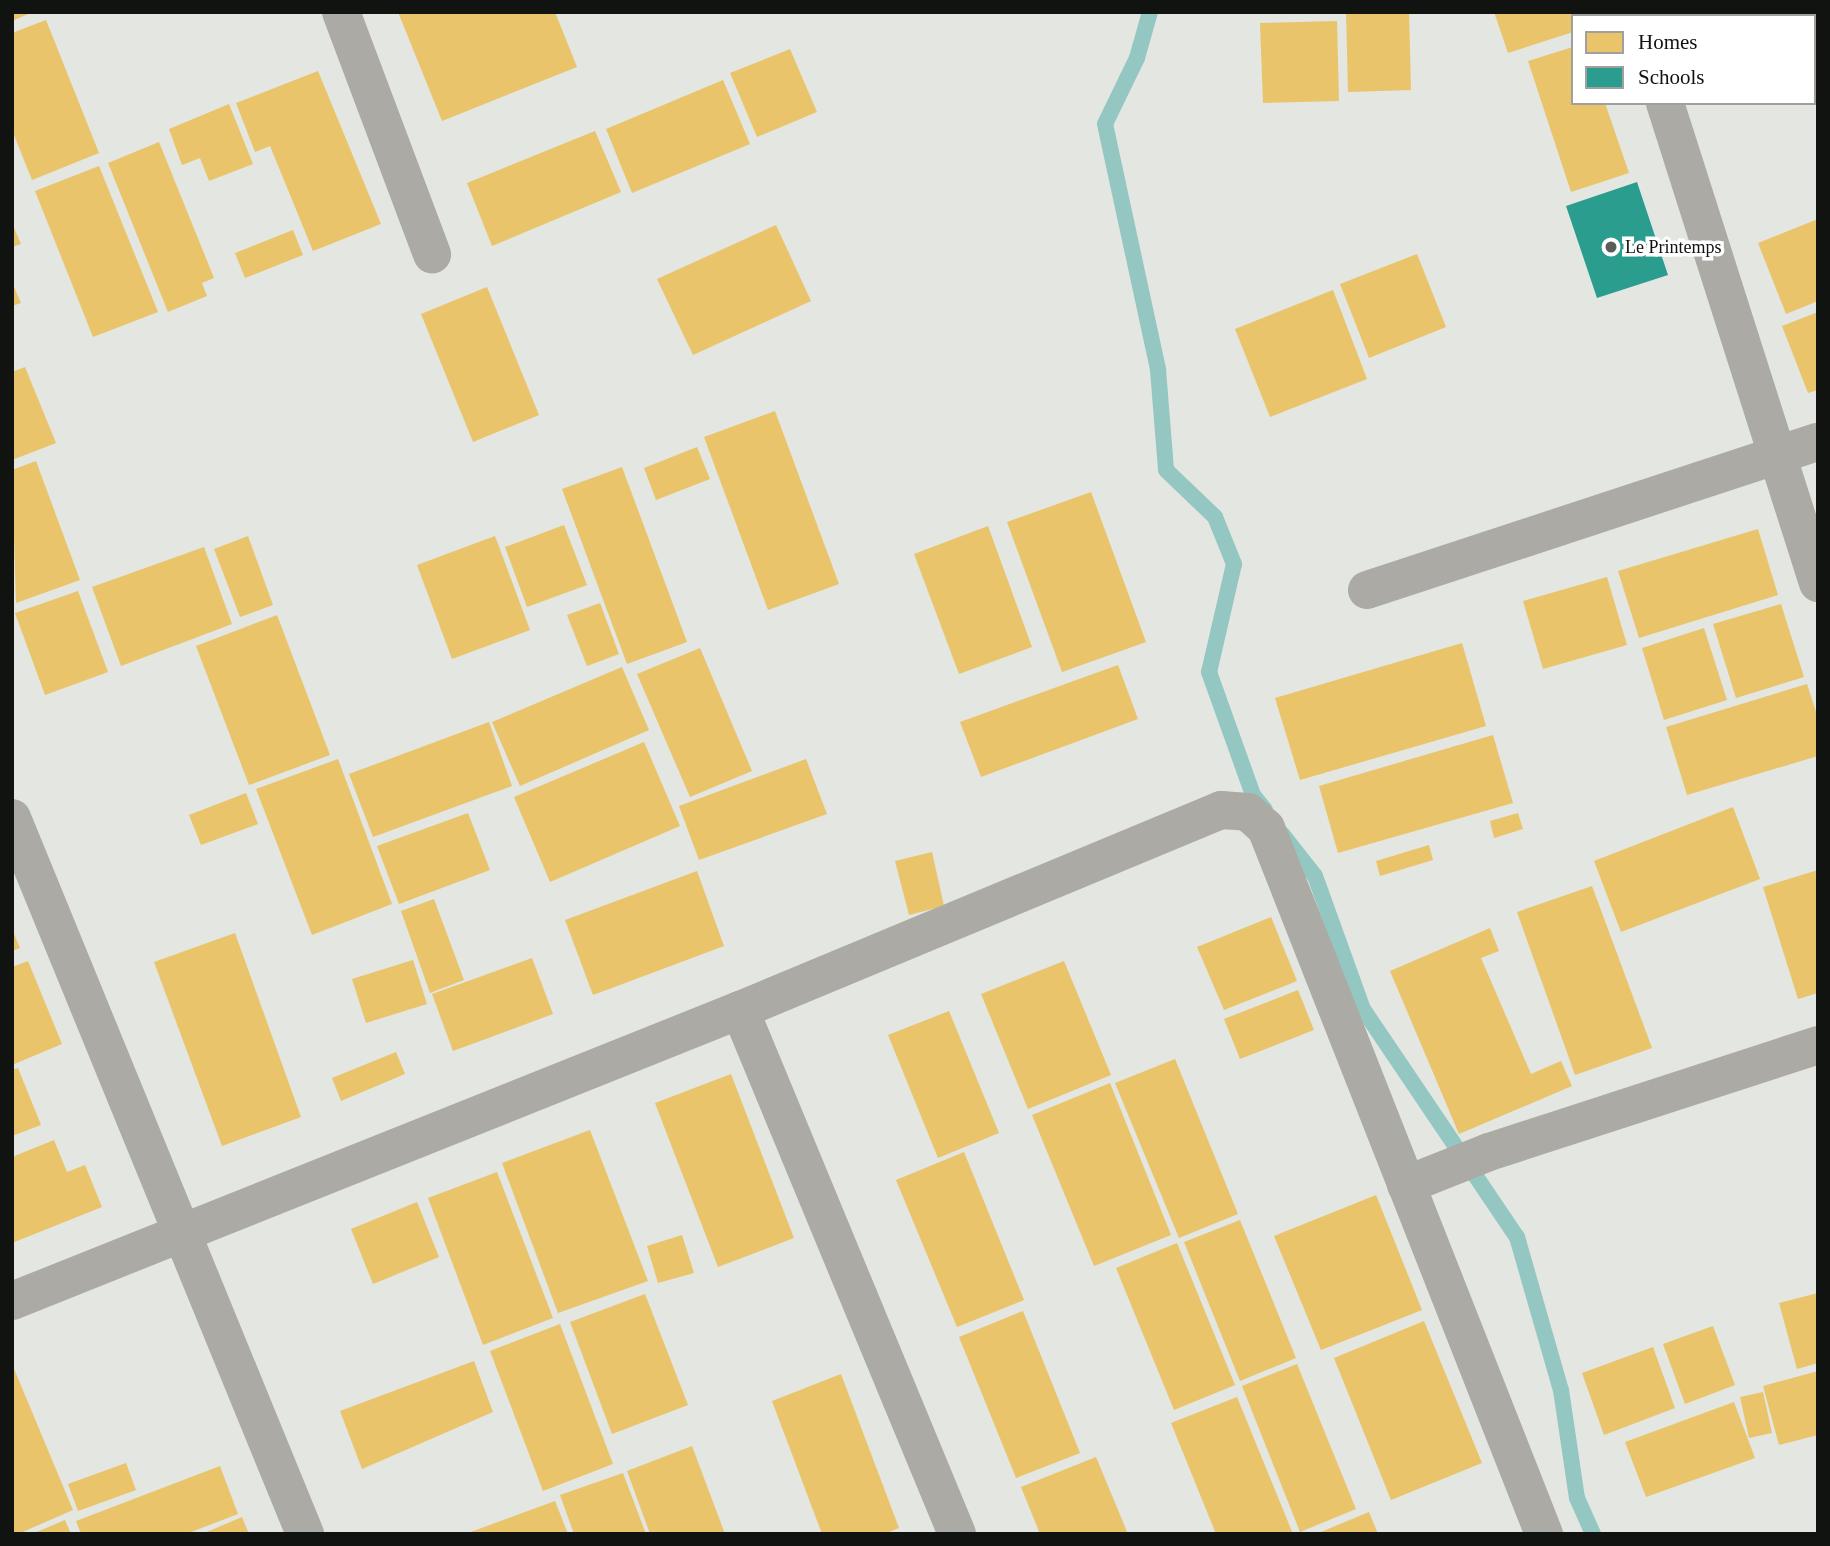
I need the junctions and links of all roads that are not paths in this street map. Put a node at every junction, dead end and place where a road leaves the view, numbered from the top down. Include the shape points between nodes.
1 (341, 12) edge
2 (1666, 105) edge
3 (432, 254) dead end
4 (1818, 442) edge
5 (1779, 455) junction
6 (1818, 583) edge
7 (1367, 590) dead end
8 (12, 818) edge
9 (740, 1010) junction
10 (1818, 1045) edge
11 (1417, 1180) junction
12 (182, 1233) junction
13 (12, 1301) edge
14 (305, 1534) edge
15 (957, 1534) edge
16 (1544, 1534) edge

1 - 3 street
2 - 5 street
4 - 5 street
5 - 6 street
5 - 7 street
8 - 12 street
9 - 11 street via 1221,810 1248,812 1266,828
9 - 12 street
9 - 15 street
10 - 11 street via 1489,1152
11 - 16 street
12 - 13 street
12 - 14 street

